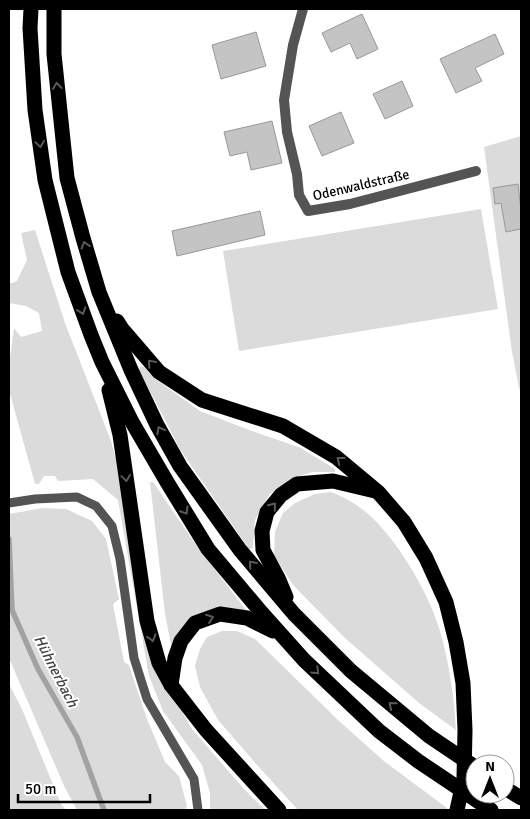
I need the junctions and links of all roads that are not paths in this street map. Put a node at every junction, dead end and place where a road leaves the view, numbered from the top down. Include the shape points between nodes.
1 (31, 9) edge
2 (54, 9) edge
3 (303, 9) edge
4 (476, 171) dead end
5 (99, 292) junction
6 (102, 362) junction
7 (378, 492) junction
8 (9, 504) edge
9 (294, 614) junction
10 (282, 636) junction
11 (171, 685) junction
12 (465, 760) edge
13 (198, 810) edge
14 (279, 810) edge
15 (457, 810) edge
16 (491, 810) edge

1 -> 6 highway via 35,110 45,180 68,272
5 -> 2 highway via 66,178 54,54
3 - 4 street, Odenwaldstraße via 284,100 299,195 308,212
7 -> 5 highway via 336,457 283,426 202,400 160,372 122,329
9 -> 5 highway via 240,550 180,466 131,370
6 -> 10 highway via 132,422 208,549
6 -> 11 highway via 120,435 147,621 159,663
9 -> 7 highway via 263,550 262,531 267,512 281,495 297,484 332,481
7 - 15 highway via 404,522 426,558 446,602 456,642 463,683 465,730 464,778
8 - 13 lane via 77,497 96,506 112,526 134,658 147,699 194,779
12 -> 9 highway via 429,736 351,671
11 -> 10 highway via 181,641 195,623 220,614 247,618
10 -> 16 highway via 379,732
11 - 14 highway via 206,730

